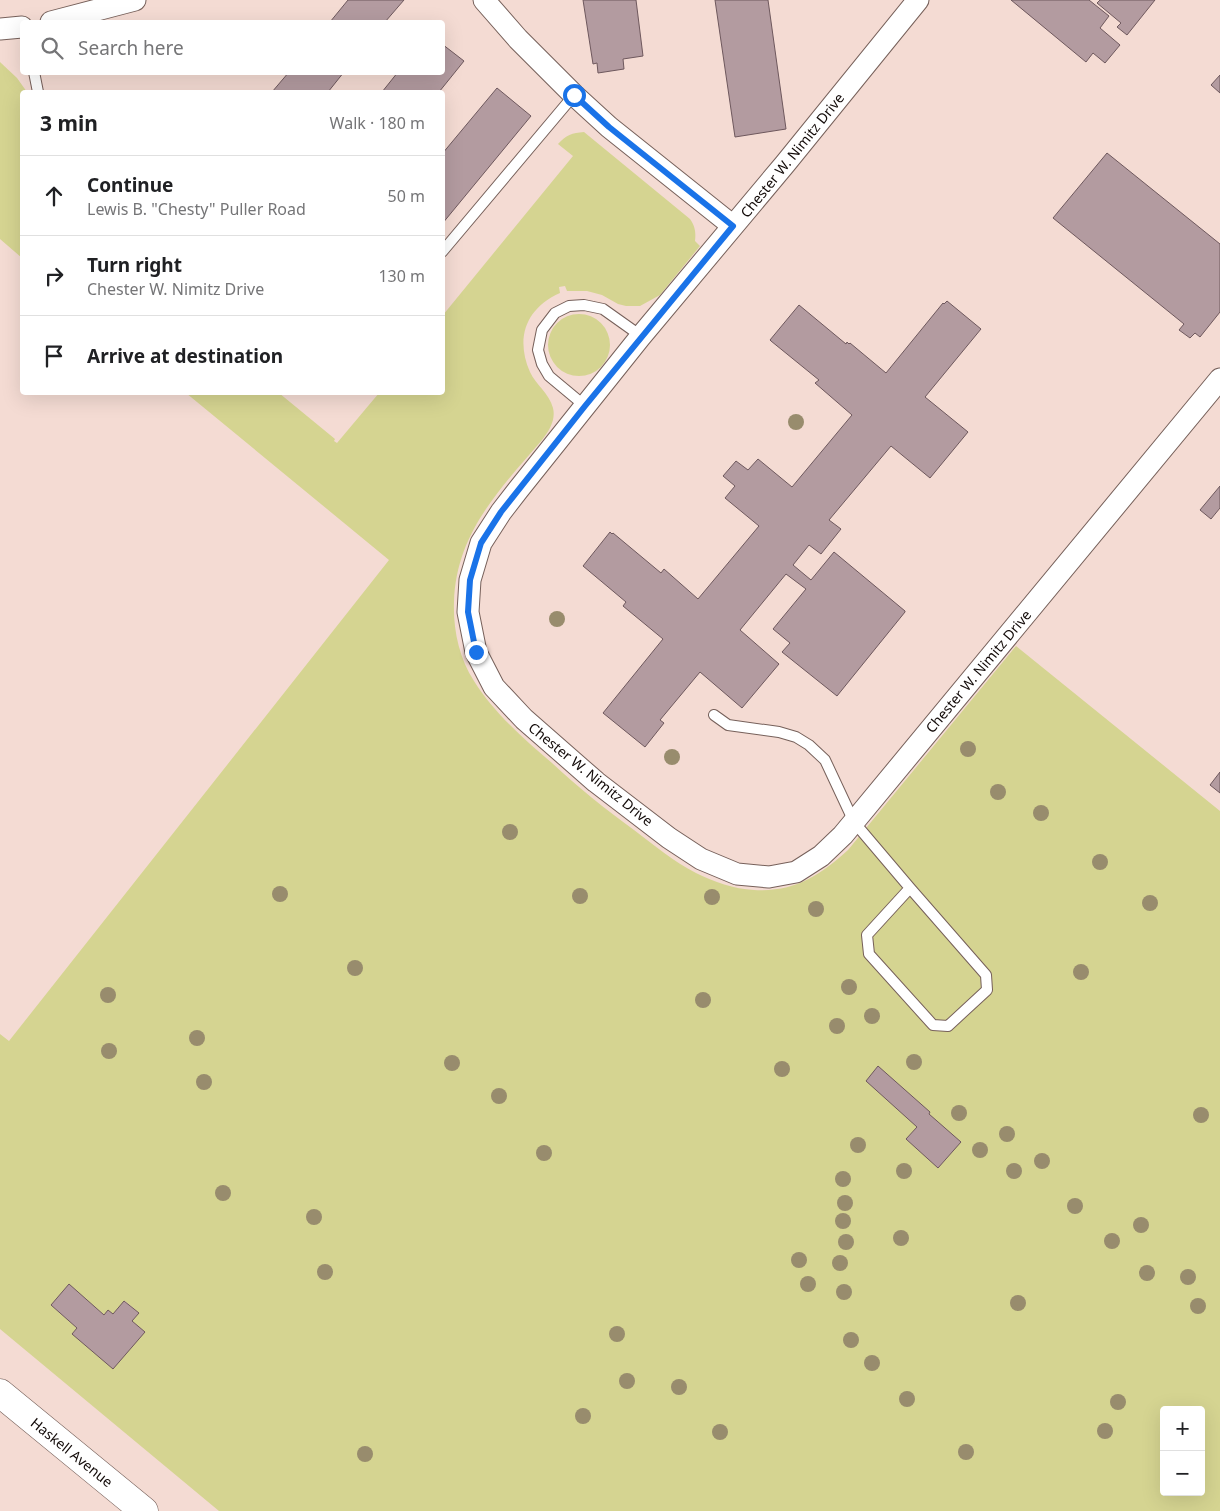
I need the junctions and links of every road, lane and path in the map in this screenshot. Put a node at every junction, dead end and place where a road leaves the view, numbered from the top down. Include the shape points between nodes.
1 (135, 0) edge
2 (484, 0) edge
3 (918, 0) edge
4 (59, 20) edge
5 (20, 27) edge
6 (0, 29) edge
7 (35, 75) edge
8 (38, 90) edge
9 (574, 95) junction
10 (733, 226) junction
11 (445, 248) edge
12 (641, 336) junction
13 (1220, 379) edge
14 (585, 406) junction
15 (714, 715) dead end
16 (854, 822) junction
17 (910, 888) junction
18 (0, 1393) edge
19 (144, 1511) edge

1 - 4 street
2 - 9 street
3 - 10 street, Chester W. Nimitz Drive
5 - 6 street
7 - 8 lane
9 - 10 street
9 - 11 lane
10 - 12 street, Chester W. Nimitz Drive
12 - 14 street, Chester W. Nimitz Drive
12 - 14 lane via 603,309 584,304 569,306 555,313 542,330 538,350 542,364 549,376
13 - 16 street, Chester W. Nimitz Drive
14 - 16 street, Chester W. Nimitz Drive via 512,497 481,543 470,580 468,612 476,652 494,687 524,719 596,782 701,859 737,874 769,877 796,872 821,856
15 - 16 lane via 728,725 779,732 809,745 825,760
16 - 17 lane
17 - 17 lane via 986,974 987,990 948,1026 933,1026 869,954 867,935
18 - 19 main road, Haskell Avenue

